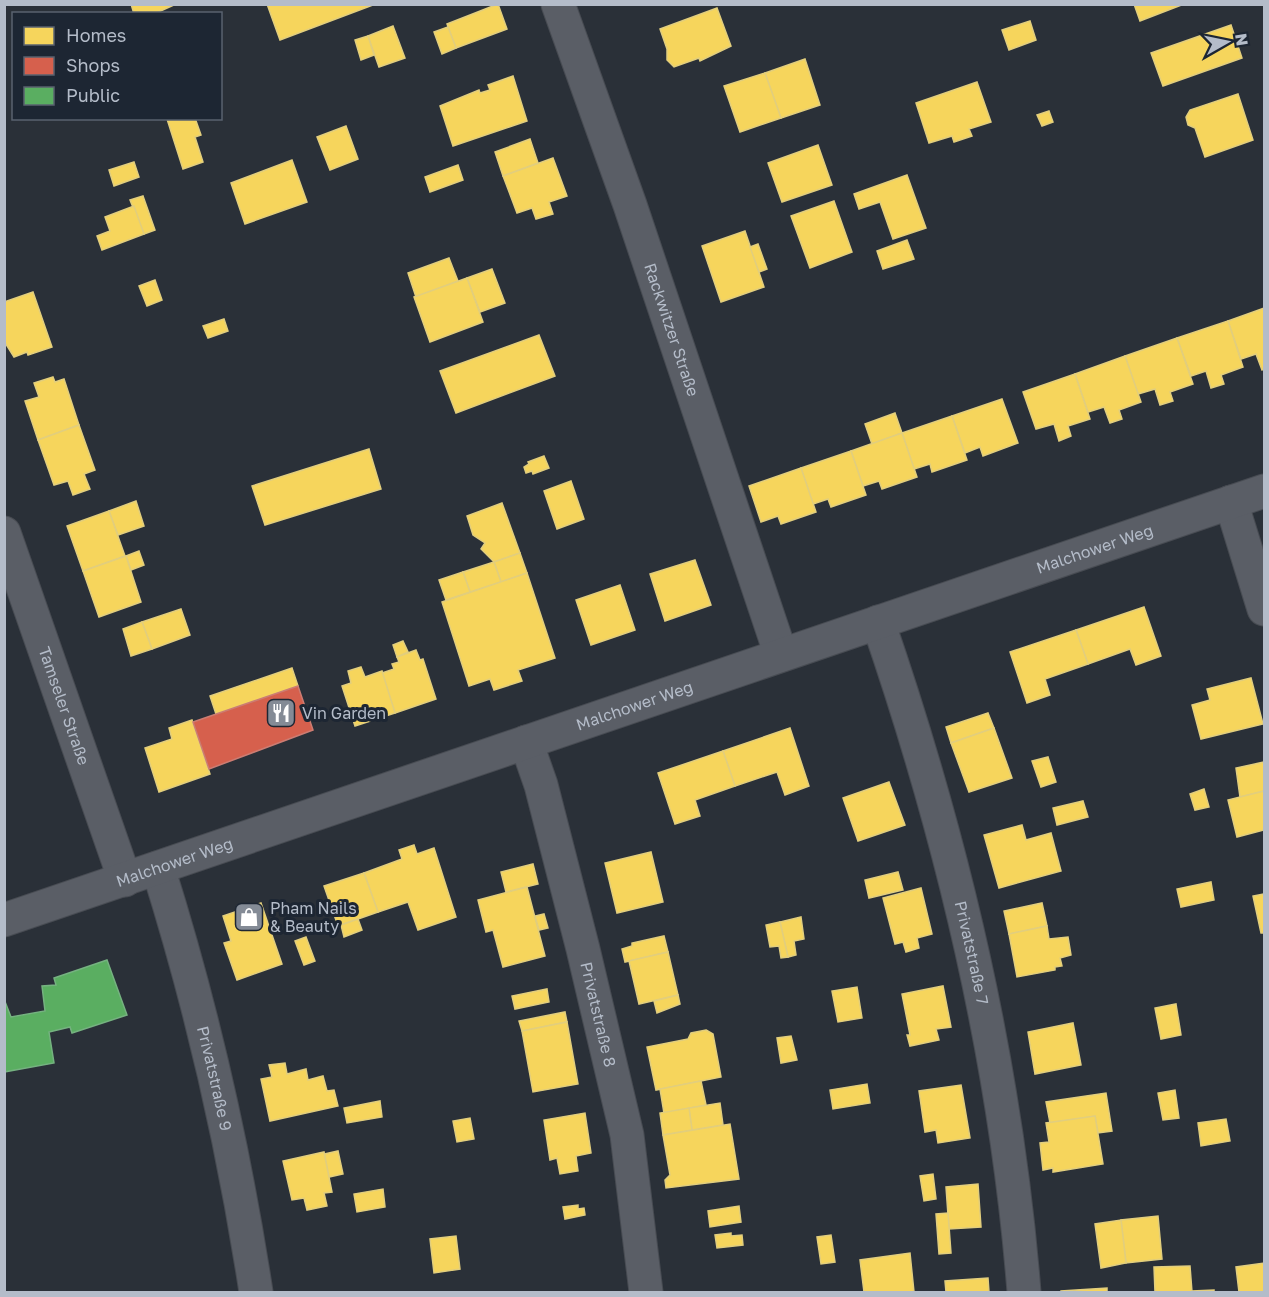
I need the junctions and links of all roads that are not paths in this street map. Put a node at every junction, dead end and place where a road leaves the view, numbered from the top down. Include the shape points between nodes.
1 (558, 4) edge
2 (1264, 491) edge
3 (1231, 502) junction
4 (4, 533) edge
5 (1264, 609) edge
6 (878, 622) junction
7 (781, 655) junction
8 (526, 742) junction
9 (158, 868) junction
10 (125, 880) junction
11 (4, 920) edge
12 (256, 1293) edge
13 (646, 1293) edge
14 (1024, 1293) edge

1 - 7 street, Rackwitzer Straße
2 - 3 street, Malchower Weg
3 - 5 street
3 - 6 street, Malchower Weg
4 - 10 street, Tamseler Straße
6 - 7 street, Malchower Weg
6 - 14 street, Privatstraße 7 via 945,835 973,947 994,1056
7 - 8 street, Malchower Weg
8 - 9 street, Malchower Weg
8 - 13 street, Privatstraße 8 via 541,785 627,1135
9 - 10 street, Malchower Weg
9 - 12 street, Privatstraße 9 via 211,1055 241,1193
10 - 11 street, Malchower Weg

